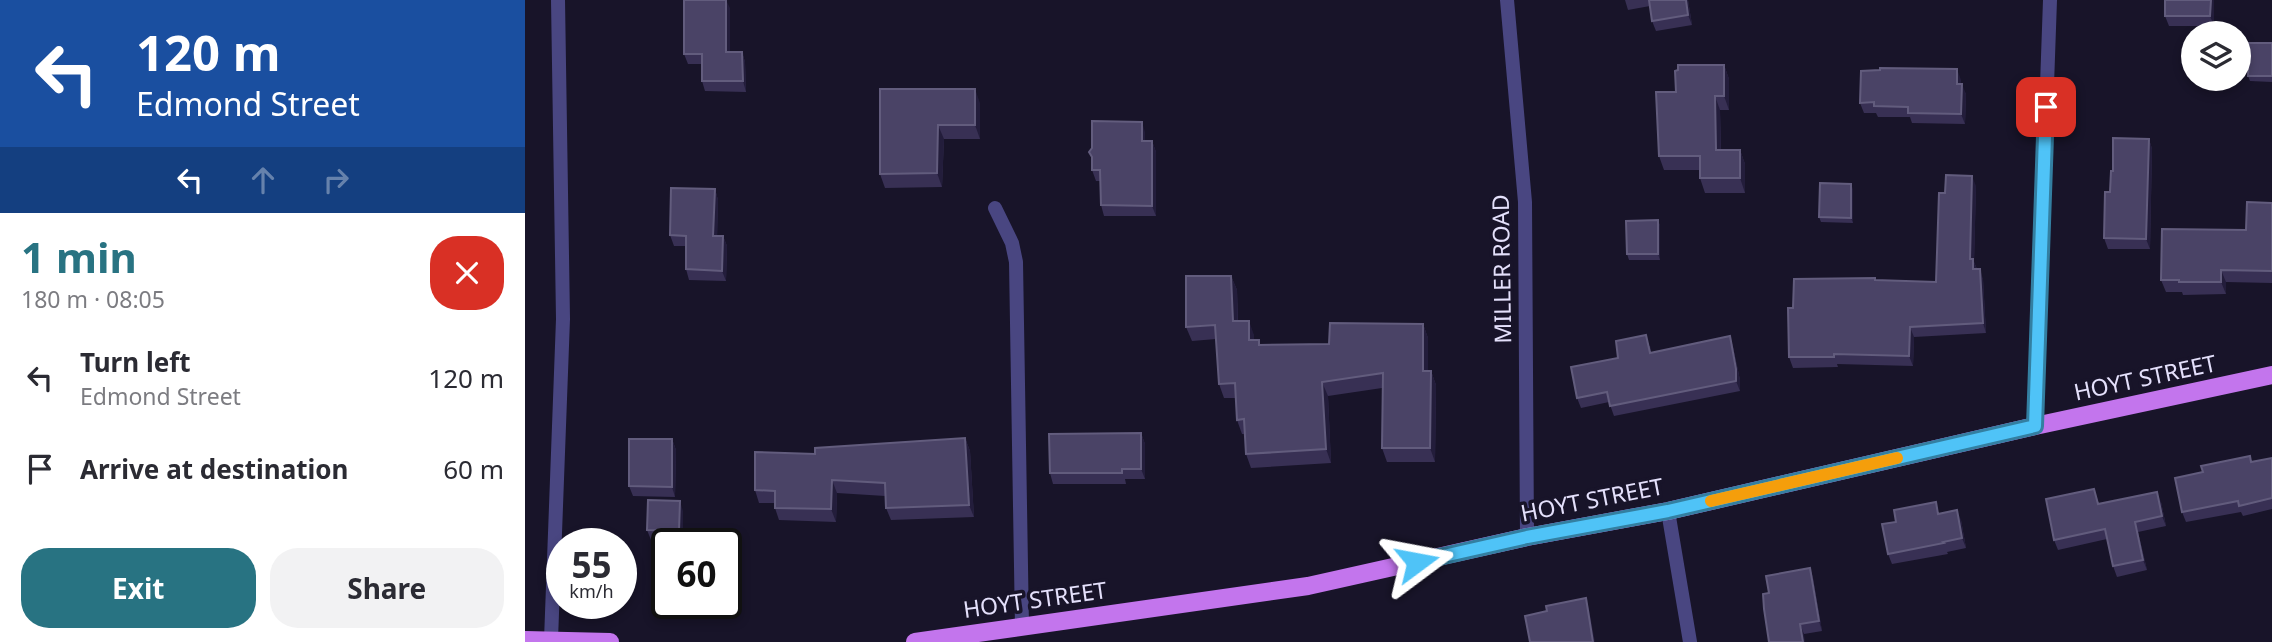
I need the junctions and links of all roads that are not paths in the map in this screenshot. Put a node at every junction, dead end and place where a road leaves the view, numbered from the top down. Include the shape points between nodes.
1 (558, 0) edge
2 (1507, 0) edge
3 (2050, 0) edge
4 (995, 208) dead end
5 (2272, 375) edge
6 (2035, 426) junction
7 (1668, 511) junction
8 (1527, 537) junction
9 (1022, 627) junction
10 (551, 639) junction
11 (525, 640) edge
12 (610, 642) edge
13 (915, 642) edge
14 (1690, 642) edge

1 - 10 street via 563,319
2 - 8 street, MILLER ROAD via 1525,202
3 - 6 street
4 - 9 street via 1016,262
5 - 6 main road, HOYT STREET
6 - 7 main road, HOYT STREET
7 - 8 main road, HOYT STREET
7 - 14 street
8 - 9 main road, HOYT STREET via 1308,586
9 - 13 main road, HOYT STREET
10 - 11 main road
10 - 12 main road

